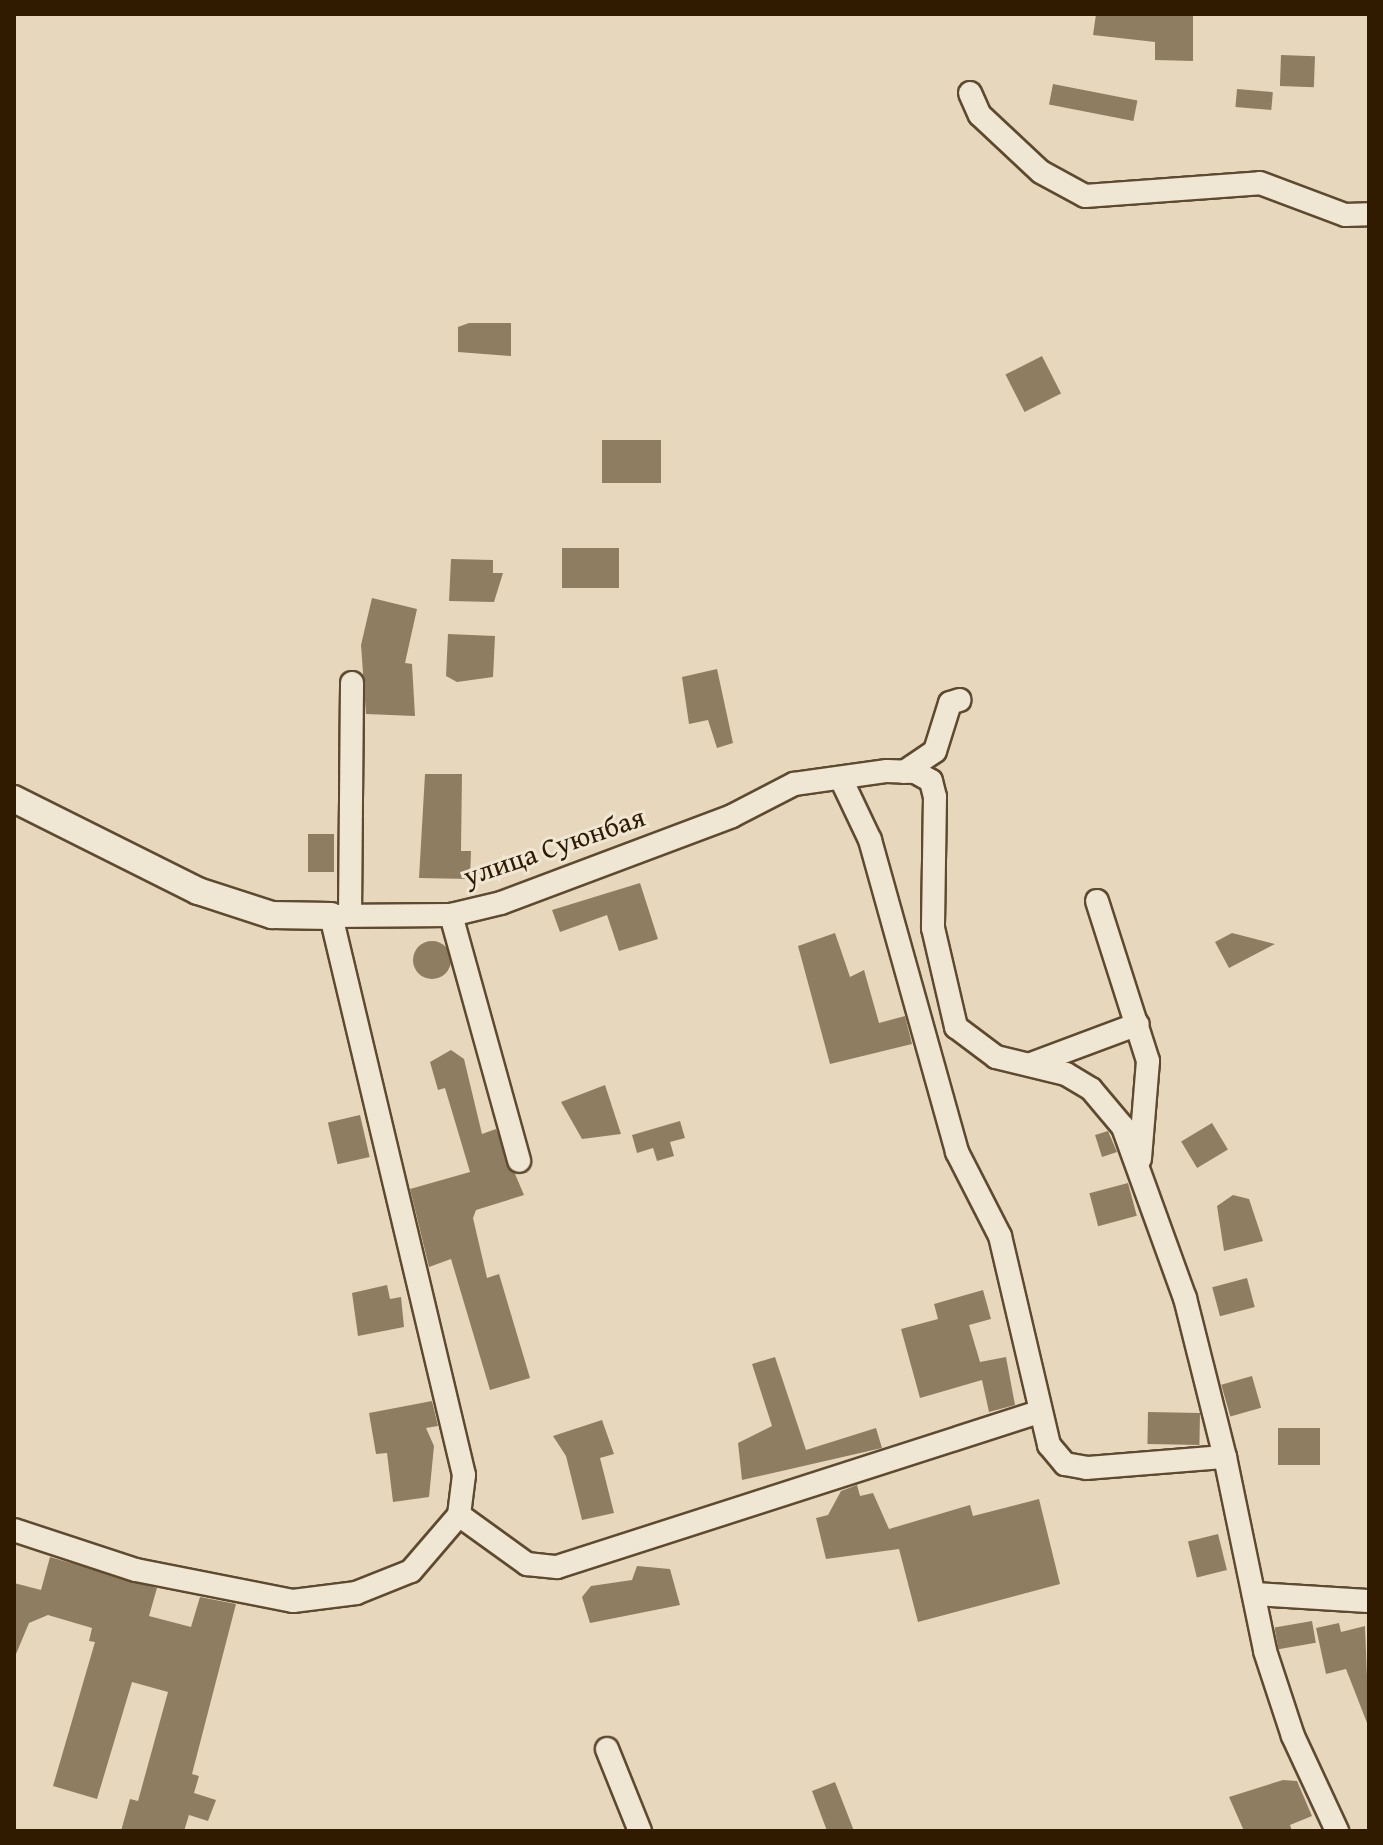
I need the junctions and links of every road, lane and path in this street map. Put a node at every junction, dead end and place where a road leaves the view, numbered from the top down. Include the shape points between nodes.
1 (970, 93) dead end
2 (1369, 214) edge
3 (352, 683) dead end
4 (960, 700) dead end
5 (904, 772) junction
6 (842, 781) junction
7 (14, 799) edge
8 (1097, 901) dead end
9 (451, 915) junction
10 (340, 916) junction
11 (1138, 1024) junction
12 (1028, 1065) junction
13 (519, 1161) dead end
14 (1140, 1163) junction
15 (1039, 1412) junction
16 (1225, 1457) junction
17 (459, 1515) junction
18 (14, 1530) edge
19 (1254, 1594) junction
20 (1369, 1601) edge
21 (607, 1749) dead end
22 (640, 1831) edge
23 (1337, 1831) edge

1 - 2 street via 980,115 1041,172 1085,196 1260,183 1345,215
3 - 10 street
4 - 5 street via 950,703 935,751
5 - 6 street
5 - 12 street via 931,781 935,797 933,928 956,1027 996,1057
6 - 9 street, улица Суюнбая via 794,784 732,816
6 - 15 street via 870,840 957,1152 1000,1236
7 - 10 street, улица Суюнбая via 198,891 272,915
8 - 11 street
9 - 10 street, улица Суюнбая
9 - 13 street
10 - 17 street via 464,1475
11 - 12 street
11 - 14 street via 1148,1061
12 - 14 street via 1091,1089 1123,1127
14 - 16 street
15 - 16 street via 1065,1464
15 - 17 street via 557,1567 527,1564
16 - 19 street
17 - 18 street via 419,1562 391,1581 293,1601 136,1570
19 - 20 street
19 - 23 street via 1293,1736
21 - 22 street

